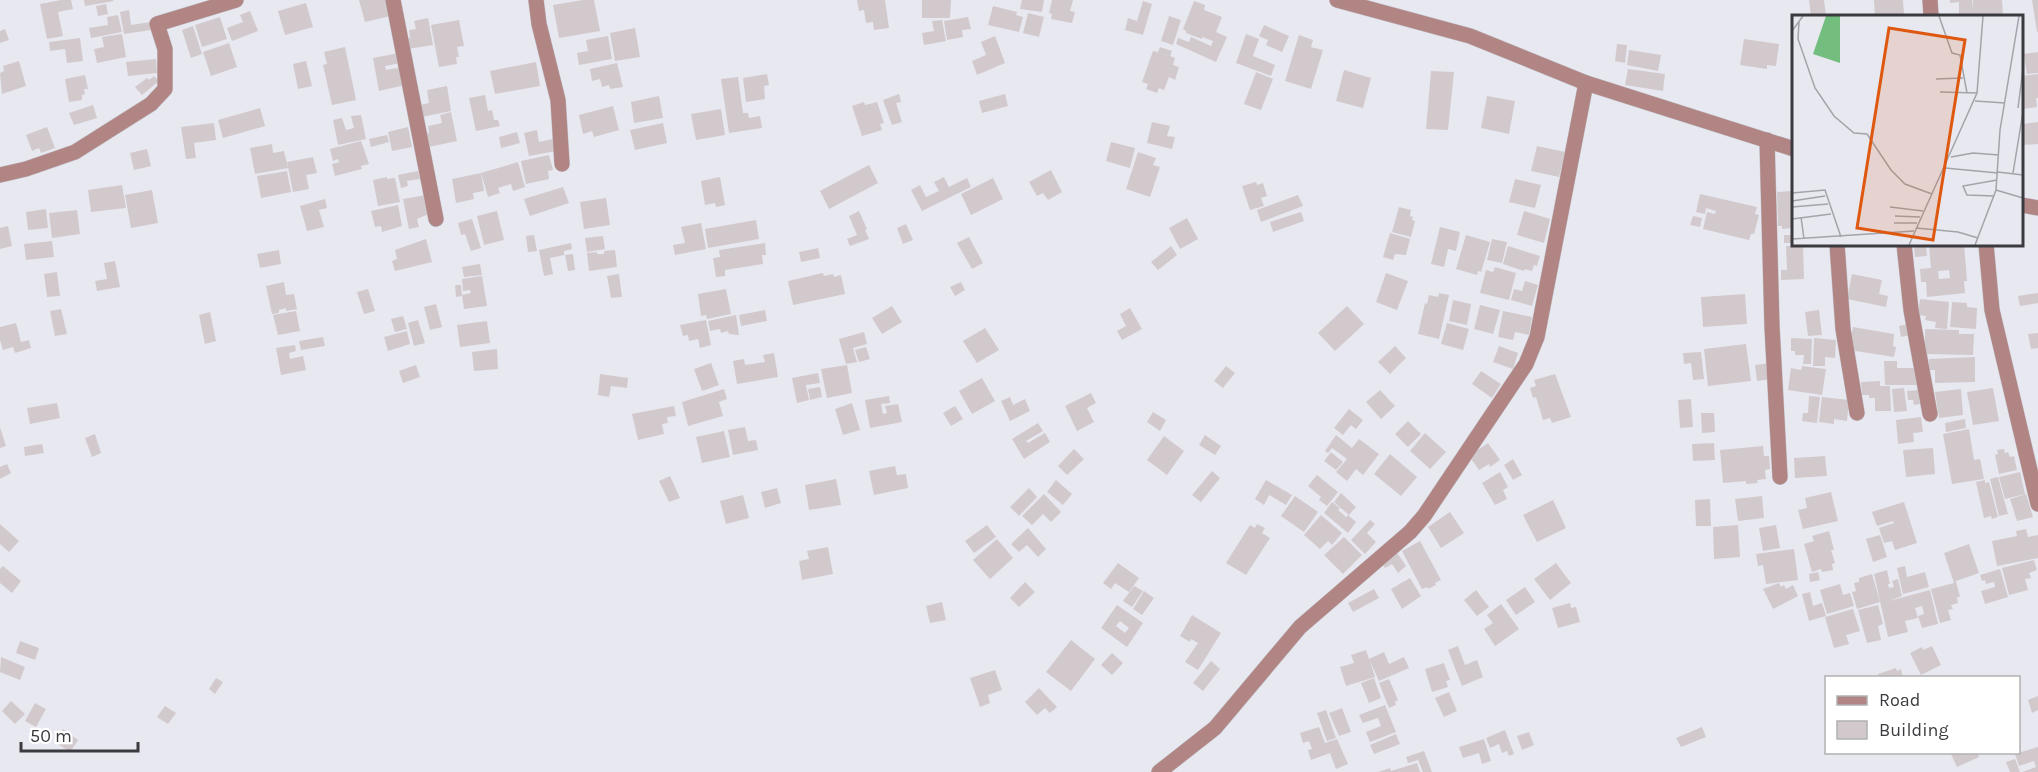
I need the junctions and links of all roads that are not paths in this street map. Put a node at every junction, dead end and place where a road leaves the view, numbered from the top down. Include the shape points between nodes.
1 (236, 0) edge
2 (393, 0) edge
3 (536, 0) edge
4 (1337, 0) edge
5 (1930, 0) edge
6 (1931, 15) edge
7 (1586, 83) junction
8 (1767, 140) junction
9 (1792, 147) edge
10 (562, 164) dead end
11 (0, 175) edge
12 (2023, 205) edge
13 (2038, 208) edge
14 (436, 219) dead end
15 (1837, 246) edge
16 (1904, 246) edge
17 (1986, 246) edge
18 (1857, 413) dead end
19 (1930, 414) dead end
20 (1780, 477) dead end
21 (2038, 504) edge
22 (1159, 772) edge

1 - 11 street via 157,24 165,49 165,89 151,104 75,152
2 - 14 street
3 - 10 street via 558,100
4 - 7 street via 1470,36
5 - 6 street
7 - 8 street
7 - 22 street via 1537,337 1526,364 1410,532 1300,627 1215,728
8 - 9 street
8 - 20 street
12 - 13 street
15 - 18 street via 1844,329
16 - 19 street via 1911,310
17 - 21 street via 1992,310

